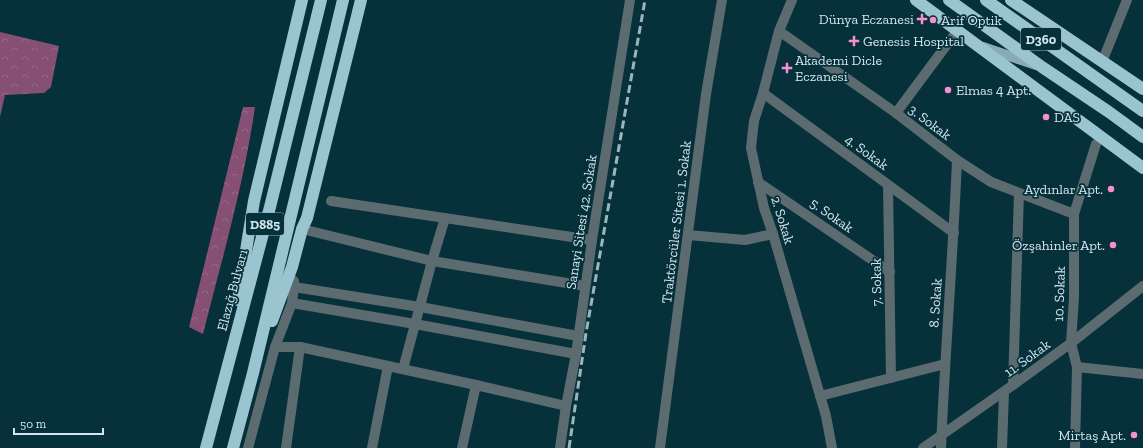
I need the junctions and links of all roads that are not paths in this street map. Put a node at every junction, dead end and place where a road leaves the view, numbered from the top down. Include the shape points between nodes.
1 (302, 0) edge
2 (321, 0) edge
3 (343, 0) edge
4 (360, 0) edge
5 (630, 0) edge
6 (722, 0) edge
7 (792, 0) edge
8 (916, 0) edge
9 (950, 0) edge
10 (986, 0) edge
11 (1011, 0) edge
12 (1127, 0) edge
13 (780, 31) junction
14 (957, 31) junction
15 (975, 44) junction
16 (1102, 62) junction
17 (1042, 67) junction
18 (1143, 89) edge
19 (763, 93) junction
20 (1143, 111) edge
21 (896, 114) junction
22 (1143, 137) edge
23 (1096, 144) dead end
24 (957, 160) junction
25 (1143, 168) edge
26 (758, 182) junction
27 (888, 185) junction
28 (1018, 193) junction
29 (331, 201) dead end
30 (1074, 214) junction
31 (446, 218) junction
32 (302, 229) junction
33 (954, 233) junction
34 (688, 234) junction
35 (773, 234) junction
36 (592, 240) junction
37 (432, 261) junction
38 (292, 267) junction
39 (890, 272) junction
40 (585, 286) junction
41 (1143, 286) edge
42 (294, 287) junction
43 (292, 302) junction
44 (420, 307) junction
45 (415, 324) junction
46 (578, 336) junction
47 (1071, 343) junction
48 (275, 347) junction
49 (300, 347) junction
50 (576, 354) junction
51 (945, 364) junction
52 (388, 366) junction
53 (1078, 367) junction
54 (403, 369) junction
55 (226, 372) junction
56 (253, 373) junction
57 (1143, 374) edge
58 (891, 378) junction
59 (476, 385) junction
60 (1013, 385) junction
61 (1004, 392) junction
62 (820, 396) junction
63 (566, 406) junction
64 (942, 434) junction
65 (206, 448) edge
66 (233, 448) edge
67 (248, 448) edge
68 (286, 448) edge
69 (372, 448) edge
70 (462, 448) edge
71 (560, 448) edge
72 (660, 448) edge
73 (832, 448) edge
74 (923, 448) edge
75 (941, 448) edge
76 (1002, 448) edge
77 (1075, 448) edge

1 - 55 highway via 254,201
2 - 55 highway, Elazığ Bulvarı / D885
3 - 56 highway, D885
4 - 32 highway via 307,218
5 - 36 street, Sanayi Sitesi 42. Sokak
6 - 34 street, Traktörcüler Sitesi 1. Sokak via 706,94
7 - 13 street, 2. Sokak
8 - 14 highway
9 - 17 highway, D360
10 - 20 highway, D360
11 - 16 highway
12 - 16 street
13 - 19 street, 2. Sokak
13 - 21 street, 3. Sokak
14 - 15 highway
14 - 21 street
15 - 17 main road
15 - 25 highway
16 - 18 highway
17 - 22 highway, D360
19 - 26 street, 2. Sokak via 754,121 751,148
19 - 27 street, 4. Sokak
21 - 24 street, 3. Sokak
23 - 30 street, 10. Sokak
24 - 28 street, 3. Sokak via 991,182
24 - 33 street, 8. Sokak
26 - 35 street, 2. Sokak
26 - 39 street, 5. Sokak
27 - 33 street, 4. Sokak
27 - 39 street, 7. Sokak
28 - 30 street, 3. Sokak
28 - 60 street
29 - 31 street
30 - 47 street, 10. Sokak
31 - 36 street
31 - 37 street
32 - 37 street
32 - 38 highway
33 - 51 street, 8. Sokak
34 - 35 street via 744,240
34 - 72 street, Traktörcüler Sitesi 1. Sokak
35 - 62 street, 2. Sokak
36 - 40 street, Sanayi Sitesi 42. Sokak
37 - 40 street
37 - 44 street
38 - 42 street
38 - 56 highway
39 - 58 street, 7. Sokak
40 - 46 street, Sanayi Sitesi 42. Sokak
41 - 47 street, 11. Sokak
42 - 43 street
42 - 44 street
43 - 45 street
43 - 48 street
44 - 45 street
44 - 46 street
45 - 50 street
45 - 54 street
46 - 50 street, Sanayi Sitesi 42. Sokak
47 - 53 street, 10. Sokak
47 - 60 street, 11. Sokak
48 - 49 street
48 - 67 street
49 - 52 street
49 - 68 street
50 - 63 street, Sanayi Sitesi 42. Sokak
51 - 58 street
51 - 64 street, 8. Sokak
52 - 54 street
52 - 69 street
53 - 57 street
53 - 77 street, 10. Sokak
54 - 59 street
55 - 65 highway, Elazığ Bulvarı / D885
56 - 66 highway, D885
58 - 62 street
59 - 63 street
59 - 70 street
60 - 61 street, 11. Sokak
61 - 64 street, 11. Sokak
61 - 76 street
62 - 73 street, 2. Sokak
63 - 71 street, Sanayi Sitesi 42. Sokak
64 - 74 street, 11. Sokak
64 - 75 street, 8. Sokak

